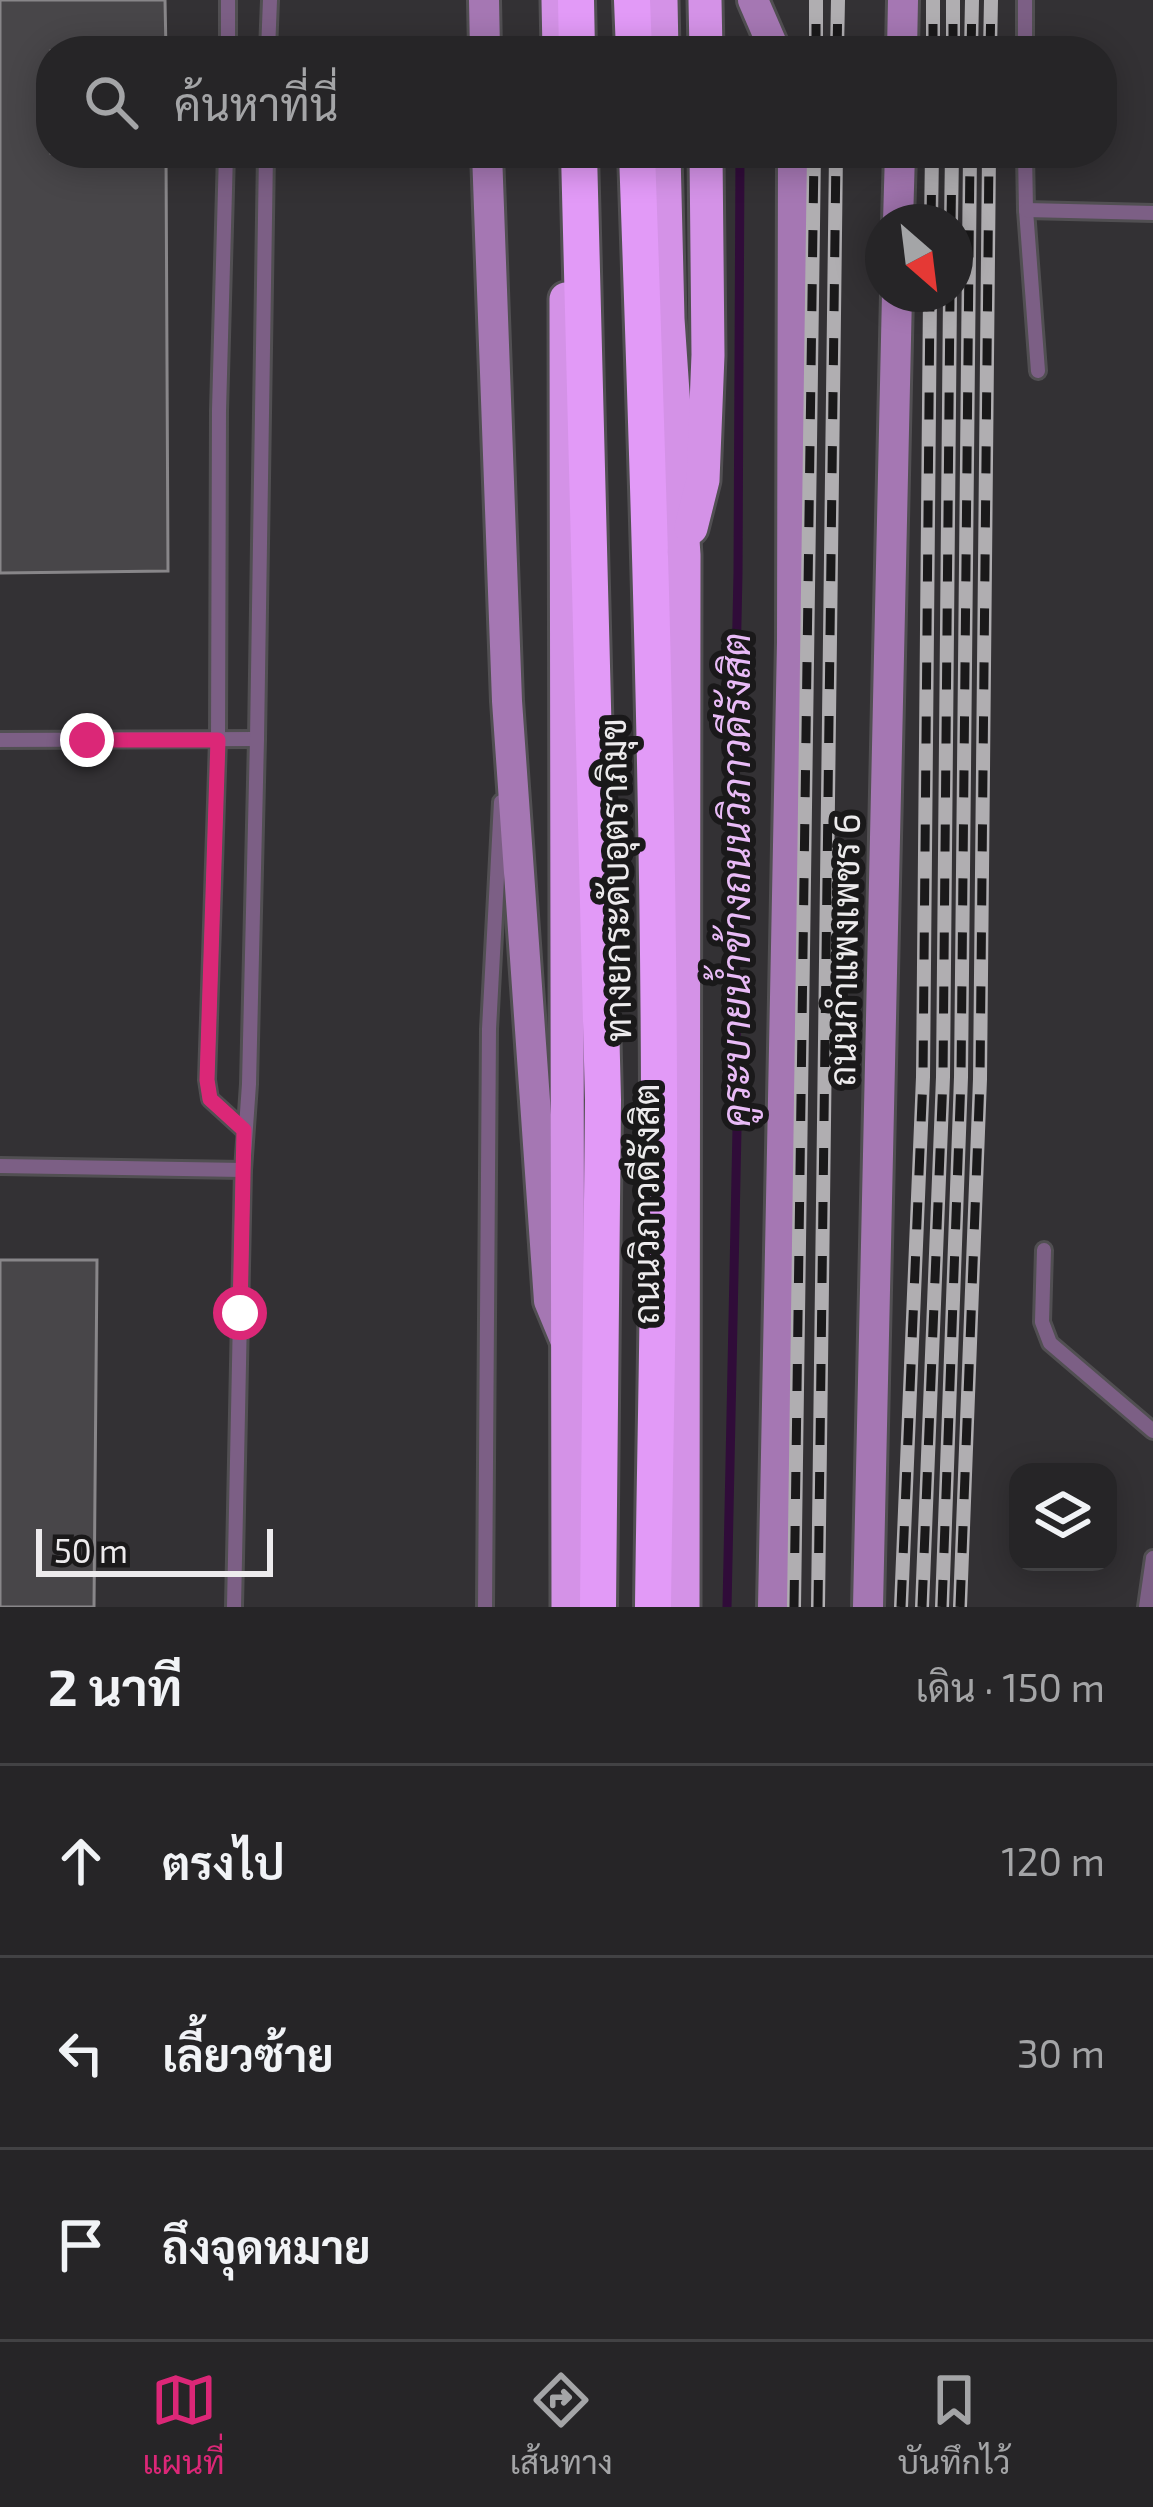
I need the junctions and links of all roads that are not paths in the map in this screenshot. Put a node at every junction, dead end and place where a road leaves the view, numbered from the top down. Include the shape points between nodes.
1 (228, 0) edge
2 (270, 0) edge
3 (484, 0) edge
4 (557, 0) edge
5 (576, 0) edge
6 (632, 0) edge
7 (661, 0) edge
8 (705, 0) edge
9 (753, 0) edge
10 (903, 0) edge
11 (1025, 0) edge
12 (228, 36) edge
13 (269, 36) edge
14 (485, 36) edge
15 (558, 36) edge
16 (577, 36) edge
17 (633, 36) edge
18 (662, 36) edge
19 (706, 36) edge
20 (769, 36) edge
21 (902, 36) edge
22 (1025, 36) edge
23 (226, 168) edge
24 (266, 168) edge
25 (488, 168) edge
26 (562, 168) edge
27 (579, 168) edge
28 (638, 168) edge
29 (664, 168) edge
30 (706, 168) edge
31 (793, 168) edge
32 (900, 168) edge
33 (1025, 168) edge
34 (899, 204) edge
35 (1026, 209) junction
36 (1153, 213) edge
37 (897, 312) edge
38 (1038, 371) dead end
39 (684, 555) junction
40 (507, 701) junction
41 (0, 740) edge
42 (218, 740) junction
43 (257, 740) junction
44 (244, 1130) junction
45 (0, 1166) edge
46 (243, 1170) junction
47 (1044, 1250) dead end
48 (568, 1347) junction
49 (1153, 1431) edge
50 (1153, 1558) edge
51 (1151, 1583) edge
52 (232, 1604) edge
53 (485, 1607) edge
54 (568, 1607) edge
55 (598, 1607) edge
56 (653, 1607) edge
57 (683, 1607) edge
58 (772, 1607) edge
59 (868, 1607) edge
60 (1146, 1607) edge

1 - 12 lane
2 - 13 lane
3 - 14 main road
4 - 15 highway
5 - 16 highway
6 - 17 highway
7 - 18 highway
8 - 19 highway
9 - 20 main road
10 - 21 main road
11 - 22 lane
23 - 42 lane
24 - 43 lane
25 - 40 main road, ถนนวิภาวดีรังสิต
26 - 48 highway, ถนนวิภาวดีรังสิต
27 - 55 highway, ทางยกระดับอุตราภิมุข via 602,1053
28 - 56 highway, ทางยกระดับอุตราภิมุข via 658,950
29 - 39 highway, ถนนวิภาวดีรังสิต
30 - 39 highway via 703,480
31 - 58 main road
32 - 34 main road
33 - 35 lane
35 - 36 lane
35 - 38 lane
37 - 59 main road, ถนนกำแพงเพชร 6
39 - 57 highway, ถนนวิภาวดีรังสิต
40 - 48 main road, ถนนวิภาวดีรังสิต via 549,1301
40 - 53 lane via 489,1029
41 - 42 lane
42 - 43 lane
42 - 44 lane via 207,1080 210,1099
43 - 44 lane
44 - 46 lane
45 - 46 lane
46 - 52 lane
47 - 49 lane via 1042,1322 1051,1343
48 - 54 highway, ถนนวิภาวดีรังสิต
50 - 51 lane
51 - 60 lane

